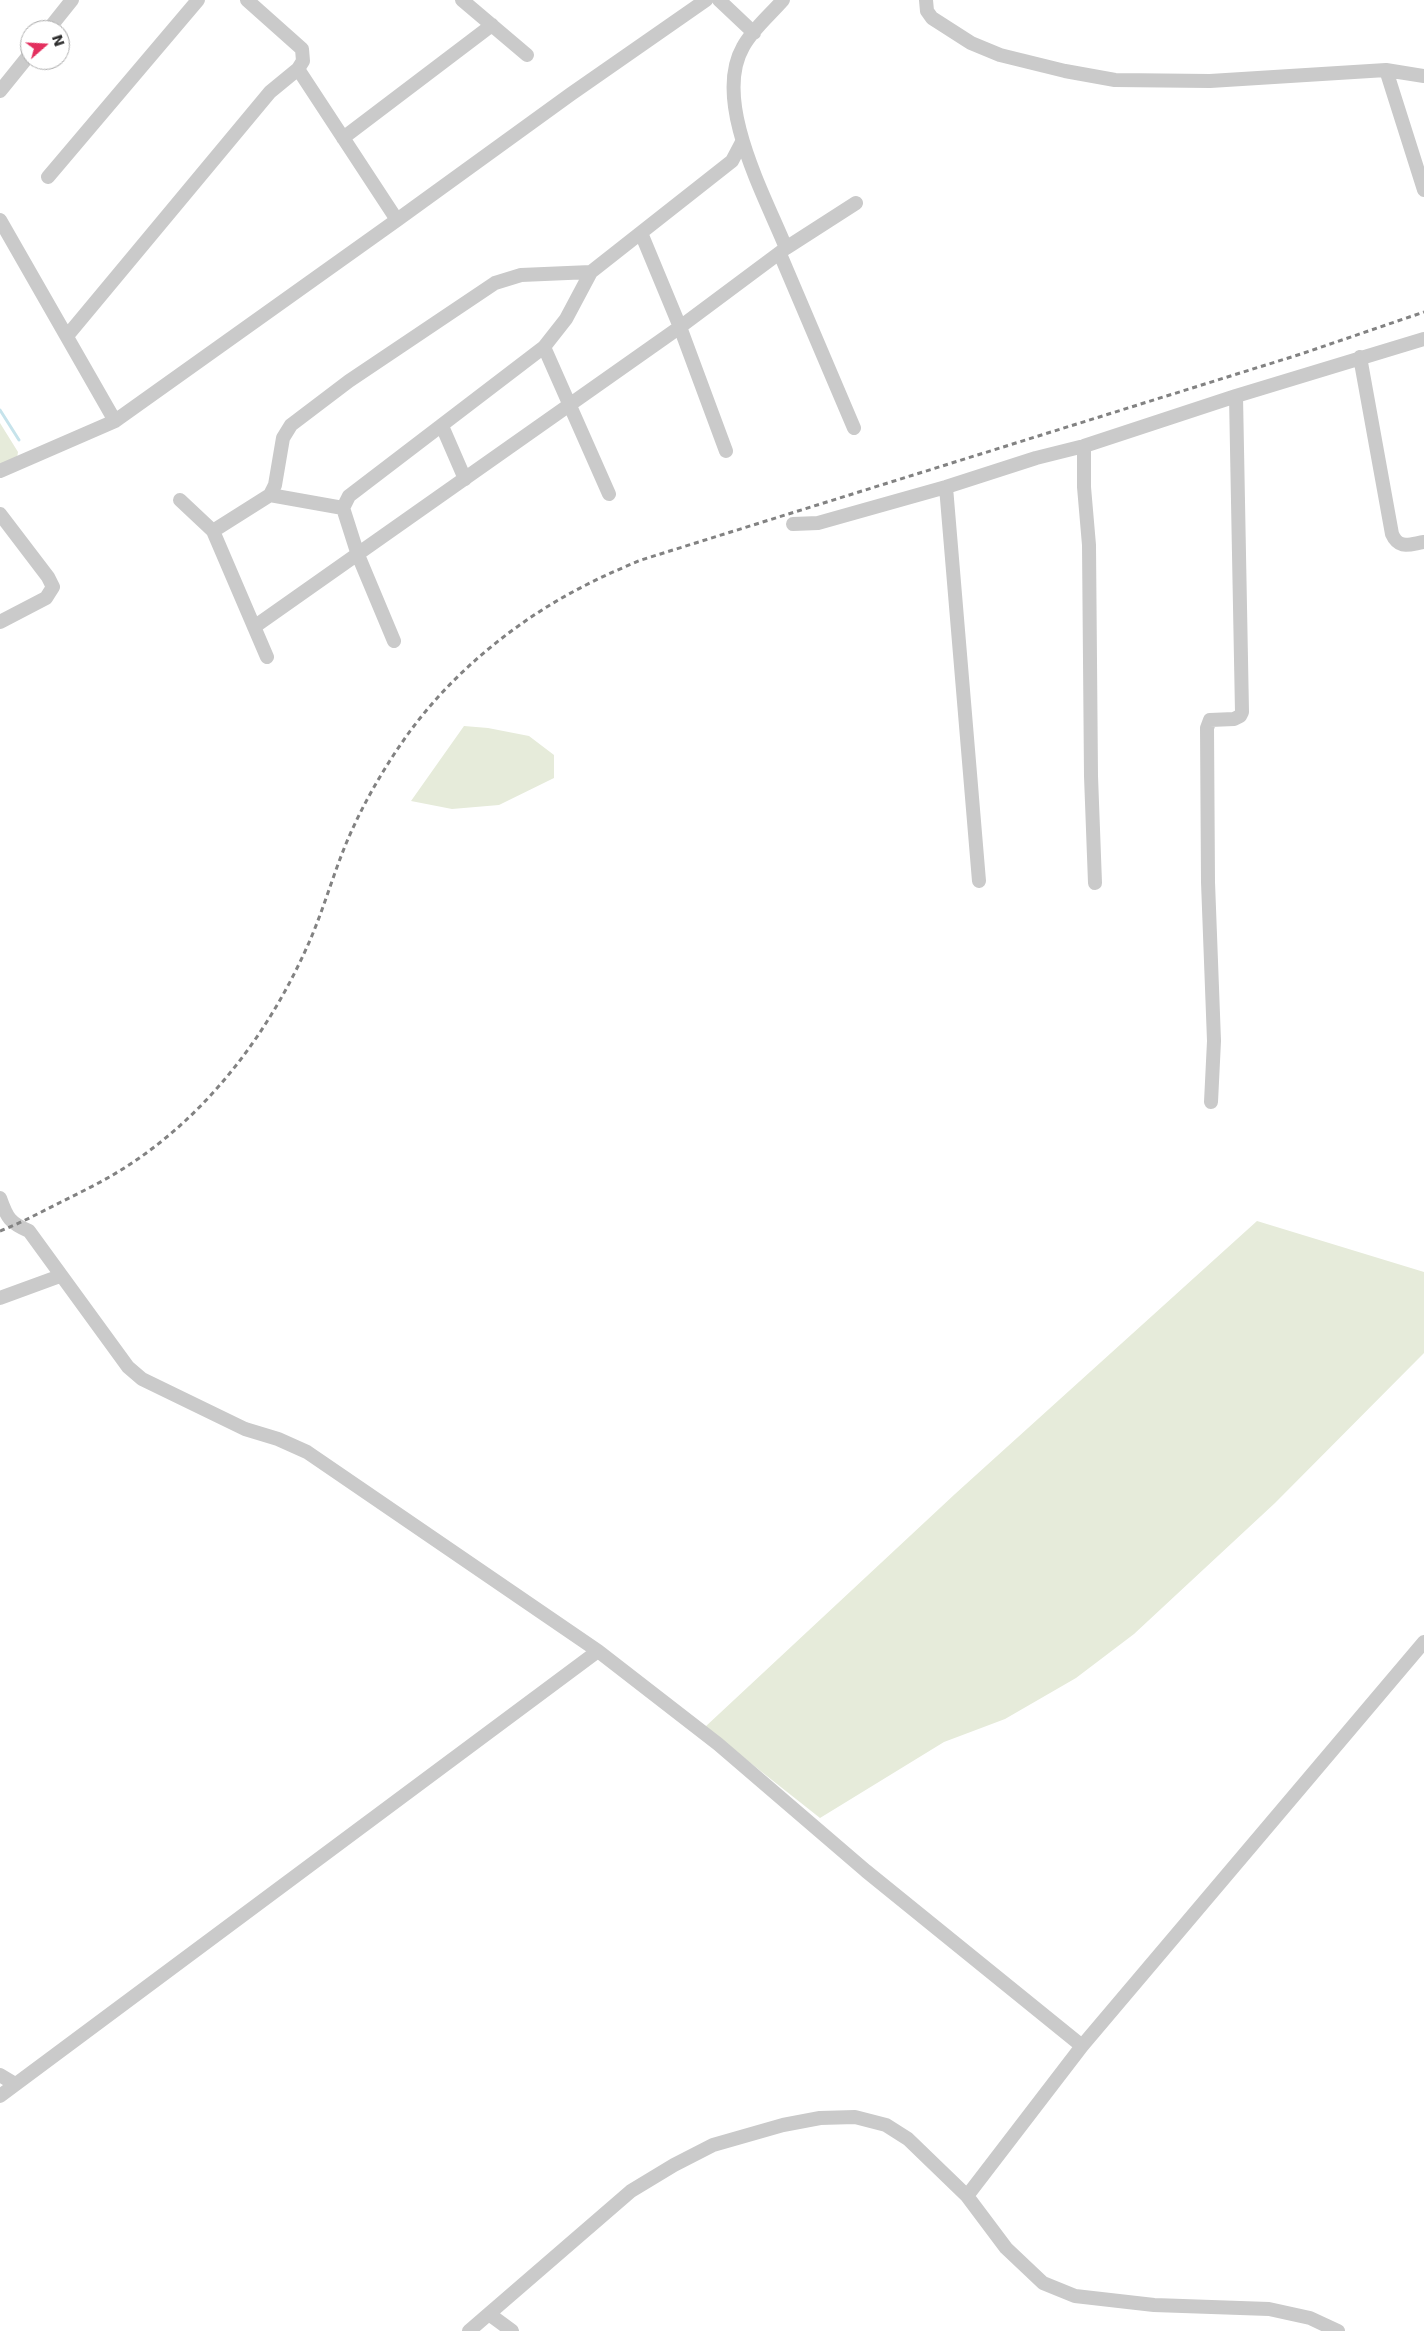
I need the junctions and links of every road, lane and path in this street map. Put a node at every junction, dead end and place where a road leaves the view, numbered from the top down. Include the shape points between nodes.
1 (72, 0) edge
2 (198, 0) edge
3 (462, 0) edge
4 (706, 0) edge
5 (720, 0) edge
6 (782, 0) edge
7 (926, 0) edge
8 (251, 1) edge
9 (56, 20) edge
10 (492, 25) junction
11 (754, 32) junction
12 (527, 55) dead end
13 (20, 66) edge
14 (298, 69) junction
15 (1386, 70) junction
16 (1424, 76) edge
17 (0, 91) edge
18 (343, 138) junction
19 (742, 142) junction
20 (48, 177) dead end
21 (1424, 190) edge
22 (856, 203) dead end
23 (0, 220) edge
24 (397, 220) junction
25 (641, 233) junction
26 (783, 251) junction
27 (591, 272) junction
28 (680, 327) junction
29 (67, 336) junction
30 (1424, 339) edge
31 (544, 347) junction
32 (1360, 357) junction
33 (1236, 396) junction
34 (570, 405) junction
35 (115, 421) junction
36 (442, 426) junction
37 (854, 428) dead end
38 (1084, 446) junction
39 (726, 451) dead end
40 (0, 471) edge
41 (465, 479) junction
42 (946, 487) junction
43 (609, 494) dead end
44 (270, 495) junction
45 (180, 500) dead end
46 (343, 508) junction
47 (0, 514) edge
48 (793, 524) dead end
49 (212, 531) junction
50 (1424, 542) edge
51 (358, 555) junction
52 (0, 622) edge
53 (254, 627) junction
54 (394, 641) dead end
55 (267, 657) dead end
56 (979, 881) dead end
57 (1095, 884) dead end
58 (1211, 1102) dead end
59 (0, 1198) edge
60 (3, 1217) edge
61 (60, 1276) junction
62 (0, 1298) edge
63 (1424, 1642) edge
64 (598, 1651) junction
65 (1082, 2046) junction
66 (0, 2075) edge
67 (15, 2084) junction
68 (0, 2096) edge
69 (967, 2196) junction
70 (490, 2314) junction
71 (469, 2331) edge
72 (512, 2331) edge
73 (1338, 2331) edge

1 - 9 street
2 - 20 street
3 - 10 street
4 - 24 street
5 - 11 street
6 - 11 street
7 - 15 street via 927,11 932,18 971,43 1000,55 1115,80 1210,80
8 - 14 street via 302,49 303,61
10 - 12 street
10 - 18 street
11 - 19 street via 742,47 734,72 734,98
13 - 17 street
14 - 18 street
14 - 29 street via 270,92
15 - 16 street
15 - 21 street
18 - 24 street
19 - 25 street via 732,161
19 - 26 street
22 - 26 street
23 - 29 street
24 - 35 street
25 - 27 street
25 - 28 street
26 - 28 street
26 - 37 street
27 - 31 street via 566,319
27 - 44 street via 521,275 495,283 349,381 291,425 283,438 275,485
28 - 34 street
28 - 39 street
29 - 35 street
30 - 32 street
31 - 34 street
31 - 36 street
32 - 33 street
32 - 50 street via 1392,534 1395,542 1403,546
33 - 38 street
33 - 58 street via 1242,712 1234,718 1210,720 1207,728 1214,1041
34 - 41 street
34 - 43 street
35 - 40 street
36 - 41 street
36 - 46 street via 352,492
38 - 42 street
38 - 57 street
41 - 51 street
42 - 48 street via 818,523
42 - 56 street
44 - 46 street
44 - 49 street
45 - 49 street
46 - 51 street
47 - 52 street via 53,586 46,598
49 - 53 street
51 - 53 street
51 - 54 street
53 - 55 street
59 - 60 street
60 - 61 street via 29,1231
61 - 62 street
61 - 64 street via 128,1367 142,1379 245,1429 306,1452
63 - 65 street
64 - 65 street via 718,1744 866,1871
64 - 67 street
65 - 69 street
66 - 67 street
67 - 68 street
69 - 70 street via 908,2139 886,2125 855,2117 820,2118 783,2125 713,2145 631,2191
69 - 73 street via 1006,2248 1043,2283 1075,2296 1154,2305 1269,2309 1310,2318
70 - 71 street
70 - 72 street

